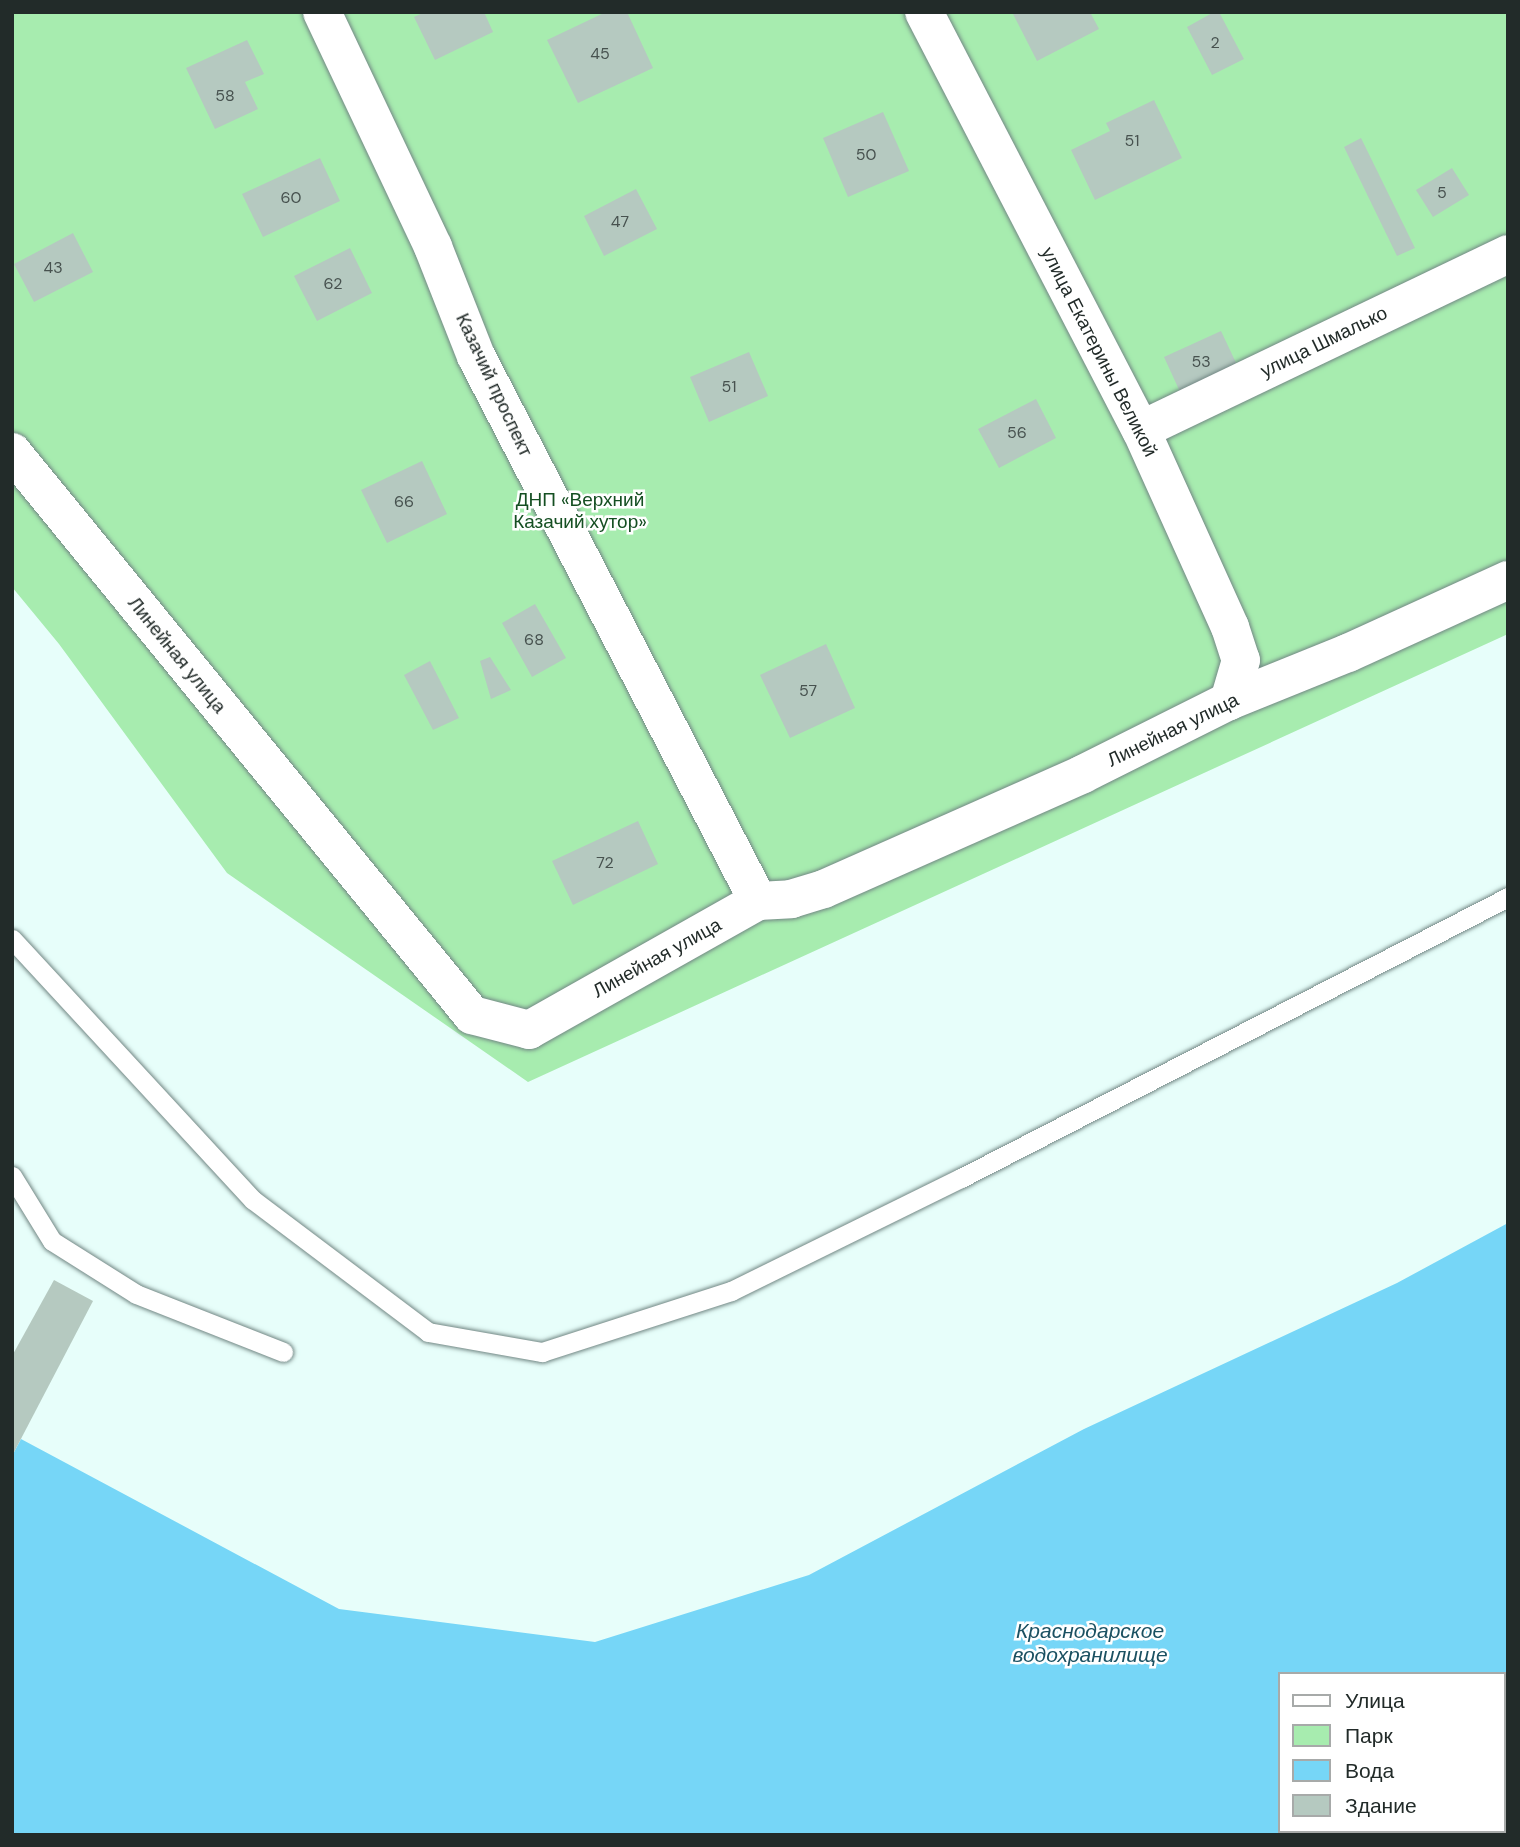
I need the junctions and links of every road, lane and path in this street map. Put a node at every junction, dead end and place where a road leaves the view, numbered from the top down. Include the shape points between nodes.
1 (322, 12) edge
2 (924, 12) edge
3 (1508, 254) edge
4 (1141, 430) junction
5 (12, 452) edge
6 (1508, 580) edge
7 (1229, 701) junction
8 (1508, 897) edge
9 (758, 901) junction
10 (12, 939) edge
11 (12, 1176) edge
12 (283, 1352) dead end

1 - 9 street, Казачий проспект via 433,247 476,356
2 - 4 street, улица Екатерины Великой
3 - 4 street, улица Шмалько
4 - 7 street, улица Екатерины Великой via 1230,626 1241,660
5 - 9 street, Линейная улица via 472,1015 529,1030
6 - 7 street, Линейная улица via 1349,653
7 - 9 street, Линейная улица via 1083,774 824,889 791,899
8 - 10 lane via 732,1291 542,1352 428,1332 253,1200
11 - 12 lane via 52,1241 136,1294

